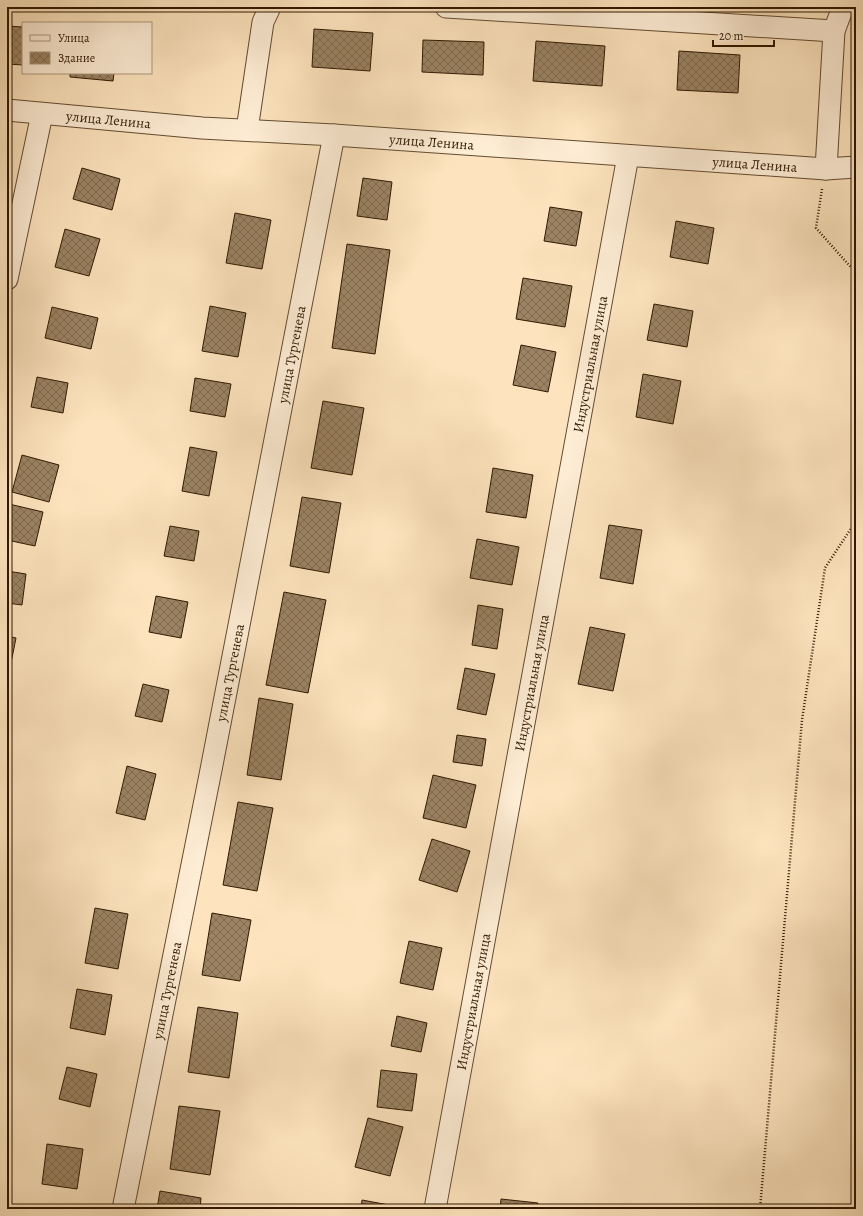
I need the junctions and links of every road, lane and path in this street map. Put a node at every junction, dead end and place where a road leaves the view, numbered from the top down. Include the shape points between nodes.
1 (270, 7) edge
2 (446, 7) edge
3 (843, 7) edge
4 (834, 31) junction
5 (7, 110) edge
6 (42, 114) junction
7 (247, 130) junction
8 (334, 135) junction
9 (628, 156) junction
10 (856, 167) edge
11 (826, 169) junction
12 (856, 272) edge
13 (7, 279) edge
14 (856, 521) edge
15 (123, 1209) edge
16 (434, 1209) edge
17 (760, 1209) edge

1 - 7 street via 263,22
2 - 4 street
3 - 4 street
4 - 11 street
5 - 6 street, улица Ленина
6 - 7 street, улица Ленина
6 - 13 street
7 - 8 street, улица Ленина
8 - 9 street, улица Ленина
8 - 15 street, улица Тургенева
9 - 11 street, улица Ленина
9 - 16 street, Индустриальная улица
10 - 11 street, улица Ленина
11 - 12 path via 816,228
14 - 17 path via 825,568 802,720

